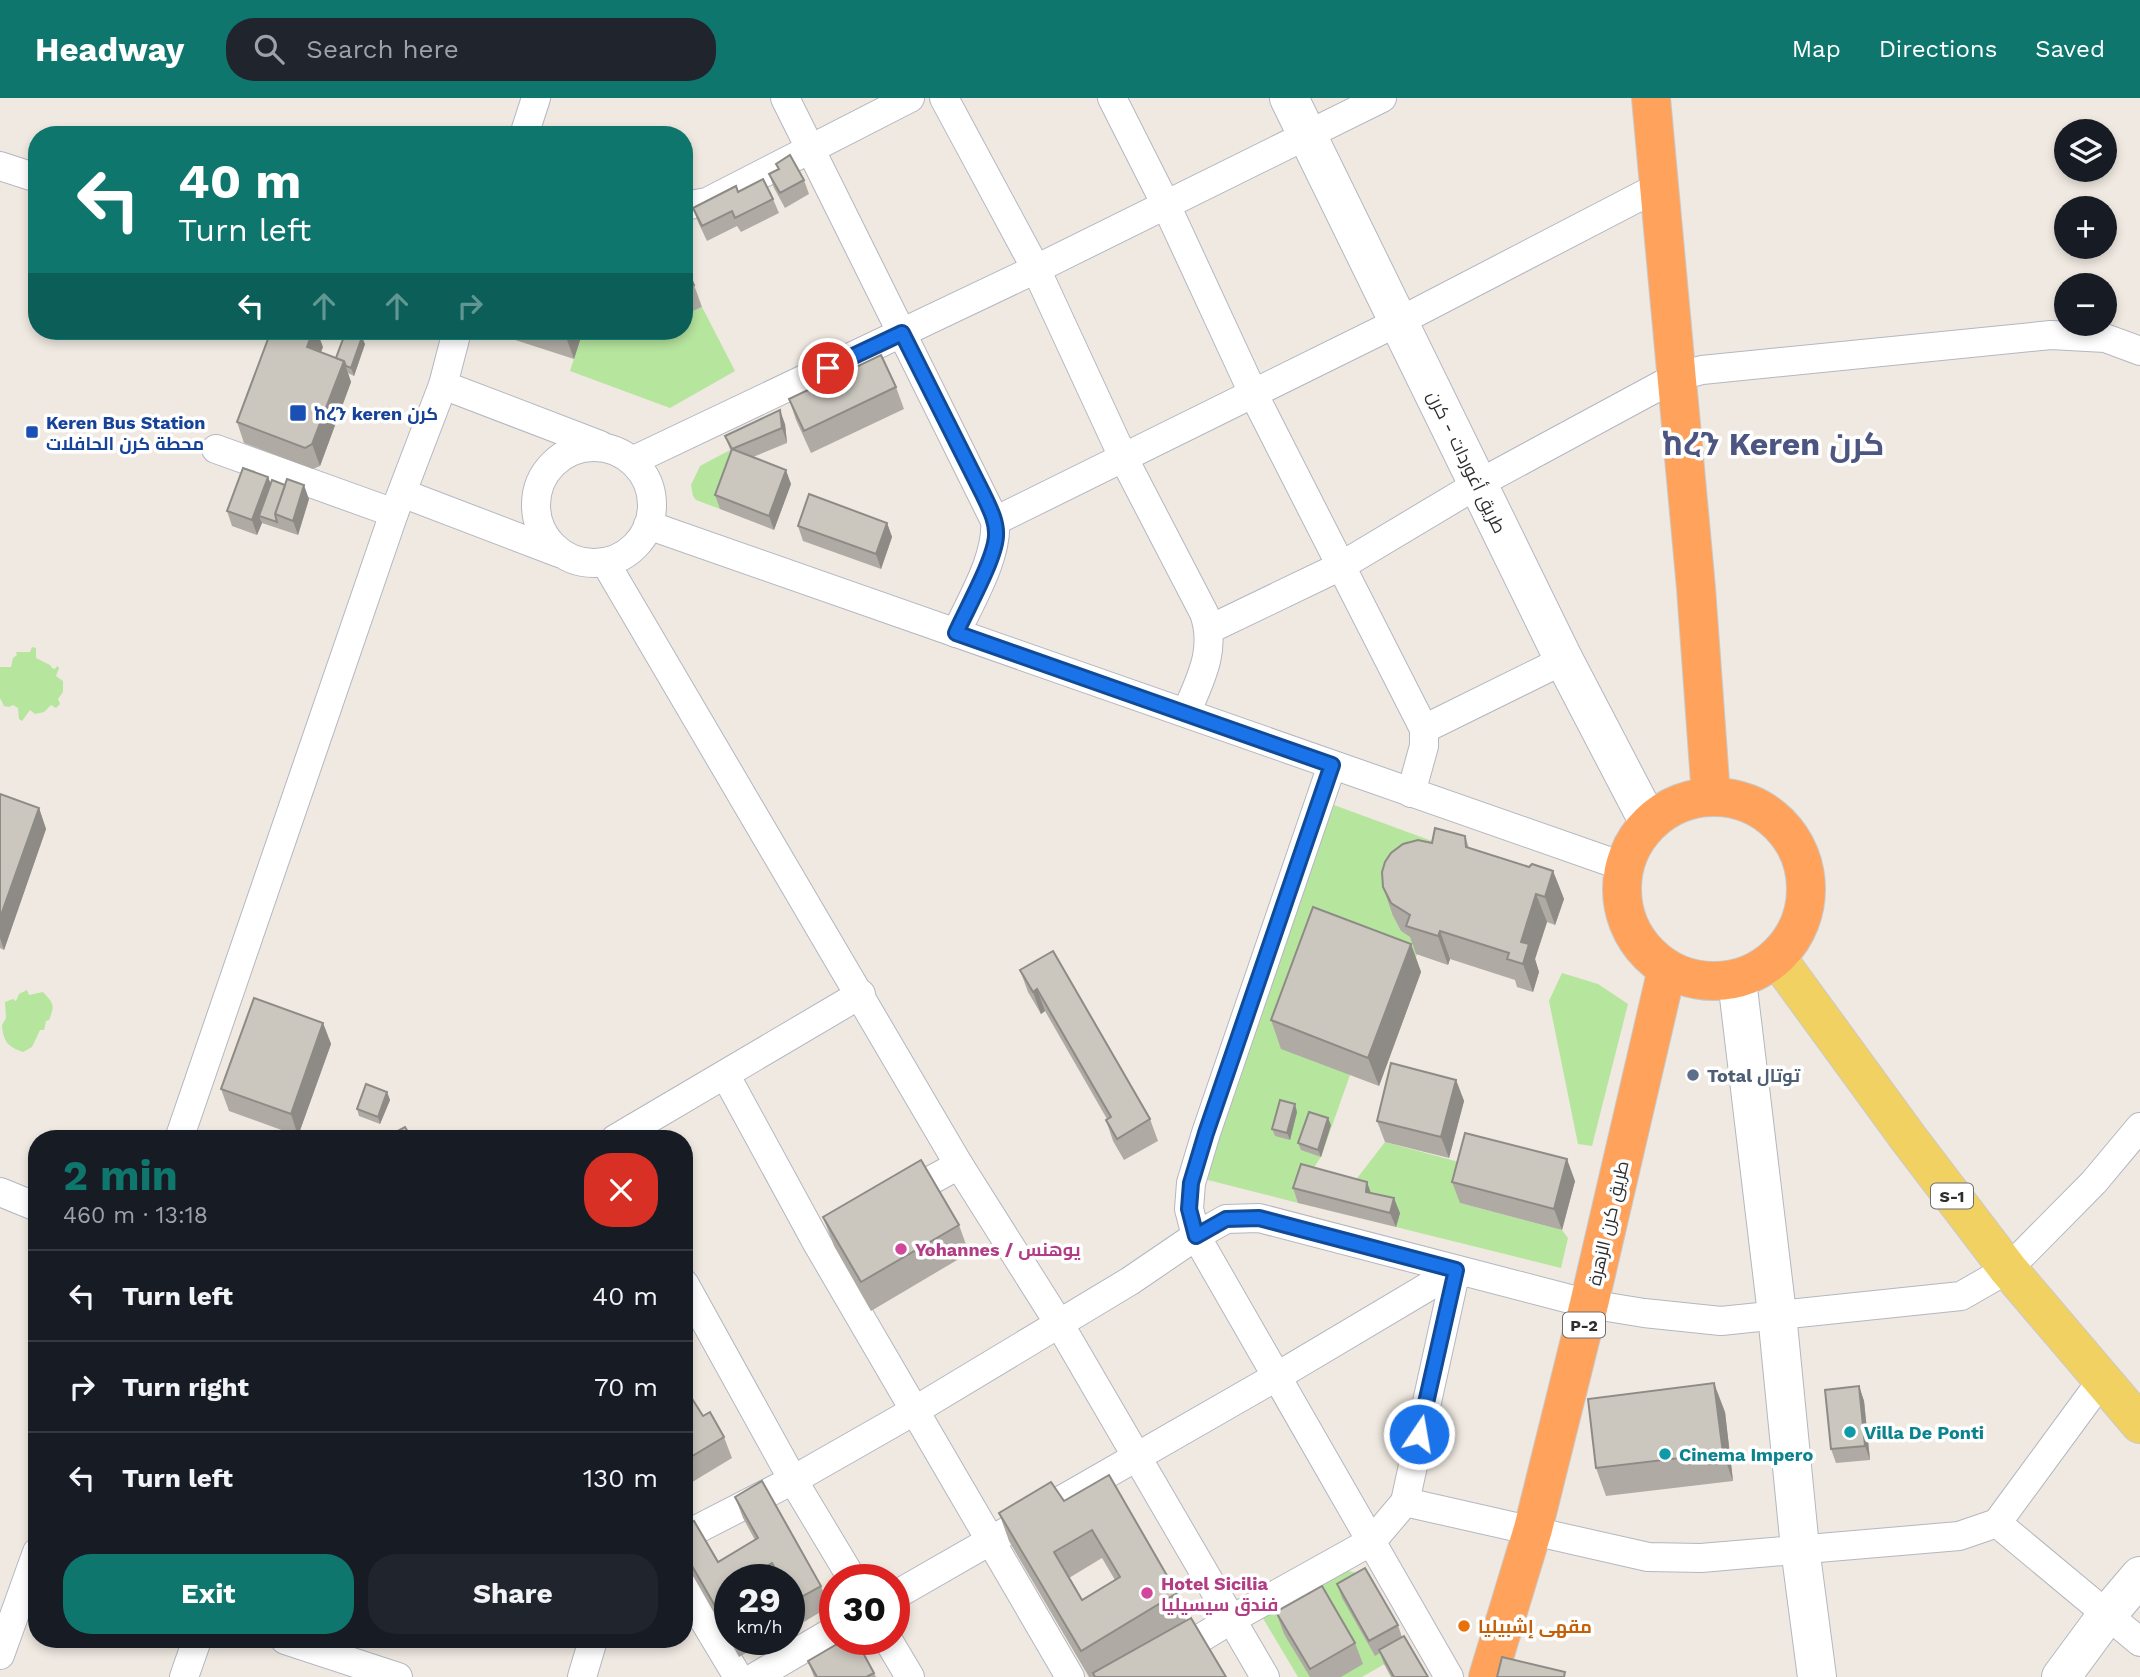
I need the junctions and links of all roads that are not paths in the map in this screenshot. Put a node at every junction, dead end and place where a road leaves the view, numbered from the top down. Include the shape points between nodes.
1 (536, 98) edge
2 (785, 98) edge
3 (911, 98) edge
4 (944, 98) edge
5 (1112, 98) edge
6 (1289, 98) edge
7 (1382, 98) edge
8 (1651, 98) edge
9 (527, 126) edge
10 (1308, 136) junction
11 (810, 149) junction
12 (0, 166) edge
13 (28, 174) edge
14 (1660, 186) junction
15 (693, 204) edge
16 (1166, 205) junction
17 (1036, 269) junction
18 (1398, 322) junction
19 (902, 333) junction
20 (455, 340) edge
21 (2140, 351) edge
22 (1676, 377) junction
23 (443, 385) junction
24 (1253, 393) junction
25 (606, 447) junction
26 (216, 449) dead end
27 (1123, 457) junction
28 (632, 461) junction
29 (1478, 484) junction
30 (398, 503) junction
31 (995, 521) junction
32 (648, 525) junction
33 (569, 557) junction
34 (606, 562) junction
35 (1342, 566) junction
36 (1210, 629) junction
37 (956, 633) junction
38 (1564, 660) junction
39 (1186, 713) junction
40 (1424, 729) junction
41 (1332, 765) junction
42 (1411, 793) junction
43 (1712, 796) junction
44 (1649, 823) junction
45 (1625, 867) junction
46 (1777, 958) junction
47 (1667, 969) junction
48 (1737, 980) junction
49 (861, 995) junction
50 (726, 1076) junction
51 (2140, 1127) edge
52 (182, 1130) edge
53 (631, 1130) edge
54 (959, 1165) junction
55 (0, 1192) edge
56 (28, 1203) edge
57 (876, 1210) edge
58 (1196, 1236) junction
59 (2008, 1269) junction
60 (1456, 1270) junction
61 (693, 1299) edge
62 (1589, 1304) junction
63 (1777, 1314) junction
64 (1060, 1325) junction
65 (1276, 1377) junction
66 (2102, 1380) junction
67 (914, 1411) junction
68 (2140, 1424) edge
69 (1136, 1458) junction
70 (793, 1480) junction
71 (1405, 1502) junction
72 (1997, 1523) junction
73 (1533, 1529) junction
74 (693, 1531) edge
75 (1372, 1541) junction
76 (990, 1542) junction
77 (1800, 1548) junction
78 (843, 1564) edge
79 (28, 1576) edge
80 (2140, 1576) edge
81 (910, 1587) edge
82 (693, 1602) edge
83 (2106, 1616) junction
84 (1232, 1619) junction
85 (819, 1639) edge
86 (2140, 1642) edge
87 (194, 1648) edge
88 (306, 1648) edge
89 (591, 1648) edge
90 (0, 1655) edge
91 (897, 1655) edge
92 (330, 1657) edge
93 (184, 1677) edge
94 (398, 1677) edge
95 (582, 1677) edge
96 (738, 1677) edge
97 (755, 1677) edge
98 (910, 1677) edge
99 (1070, 1677) edge
100 (1137, 1677) edge
101 (1265, 1677) edge
102 (1449, 1677) edge
103 (1488, 1677) edge
104 (1817, 1677) edge
105 (2061, 1677) edge

1 - 9 street
2 - 11 street
3 - 11 street
4 - 17 street
5 - 16 street
6 - 10 street, طريق أغوردات - كرن
7 - 10 street
8 - 14 highway
10 - 16 street
10 - 18 street, طريق أغوردات - كرن
11 - 15 street via 707,202
11 - 19 street
12 - 13 street
14 - 18 street
14 - 22 highway
16 - 17 street
16 - 24 street
17 - 19 street
17 - 27 street
18 - 24 street
18 - 29 street, طريق أغوردات - كرن
19 - 28 street
19 - 31 street
20 - 23 street
21 - 22 street via 2105,338 2051,335 1702,370
22 - 29 street
22 - 43 highway
23 - 25 street
23 - 30 street
24 - 27 street
24 - 35 street
25 - 28 street
25 - 33 street via 587,446 554,462 537,495 542,532
26 - 30 street
27 - 31 street
27 - 36 street
28 - 32 street via 650,491
29 - 35 street
29 - 38 street, طريق أغوردات - كرن
30 - 33 street
30 - 52 street
31 - 37 street via 992,554
32 - 34 street via 624,555
32 - 37 street
33 - 34 street
34 - 49 street
35 - 36 street
35 - 40 street
36 - 39 street via 1205,669
37 - 39 street
38 - 40 street
38 - 44 street, طريق أغوردات - كرن
39 - 41 street
40 - 42 street
41 - 42 street
41 - 58 street via 1191,1183 1189,1209
42 - 45 street
43 - 44 highway via 1689,800
43 - 46 highway via 1755,806 1789,834 1800,854 1807,899 1802,921
44 - 45 highway
45 - 47 highway via 1623,906 1629,925 1638,942
46 - 48 highway
46 - 59 main road, S-1
47 - 48 highway via 1689,979
47 - 62 highway, طريق كرن الزهرة / P-2
48 - 63 street
49 - 50 street
49 - 54 street
50 - 53 street
50 - 67 street via 829,1237
51 - 59 street via 2094,1182
54 - 57 street
54 - 64 street
55 - 56 street
58 - 60 street via 1226,1219 1259,1218
58 - 64 street
58 - 65 street
59 - 63 street via 1961,1296
59 - 66 main road, S-1
60 - 62 street
60 - 65 street
60 - 71 street
61 - 70 street
62 - 63 street via 1721,1321
62 - 73 highway, طريق كرن الزهرة / P-2
63 - 77 street
64 - 67 street
64 - 69 street
65 - 69 street
65 - 75 street
66 - 68 main road, S-1
66 - 72 street
67 - 70 street
67 - 76 street
69 - 76 street
69 - 84 street
70 - 74 street
70 - 78 street
71 - 73 street
71 - 75 street
72 - 77 street via 1959,1536
72 - 83 street
73 - 77 street via 1648,1557 1701,1558
73 - 103 highway, طريق كرن الزهرة / P-2
75 - 84 street
75 - 102 street
76 - 81 street
76 - 99 street
77 - 104 street
79 - 90 street
80 - 83 street
82 - 96 street
83 - 86 street
83 - 105 street
84 - 100 street
84 - 101 street
85 - 97 street
87 - 93 street
88 - 92 street
89 - 95 street
91 - 98 street
92 - 94 street

